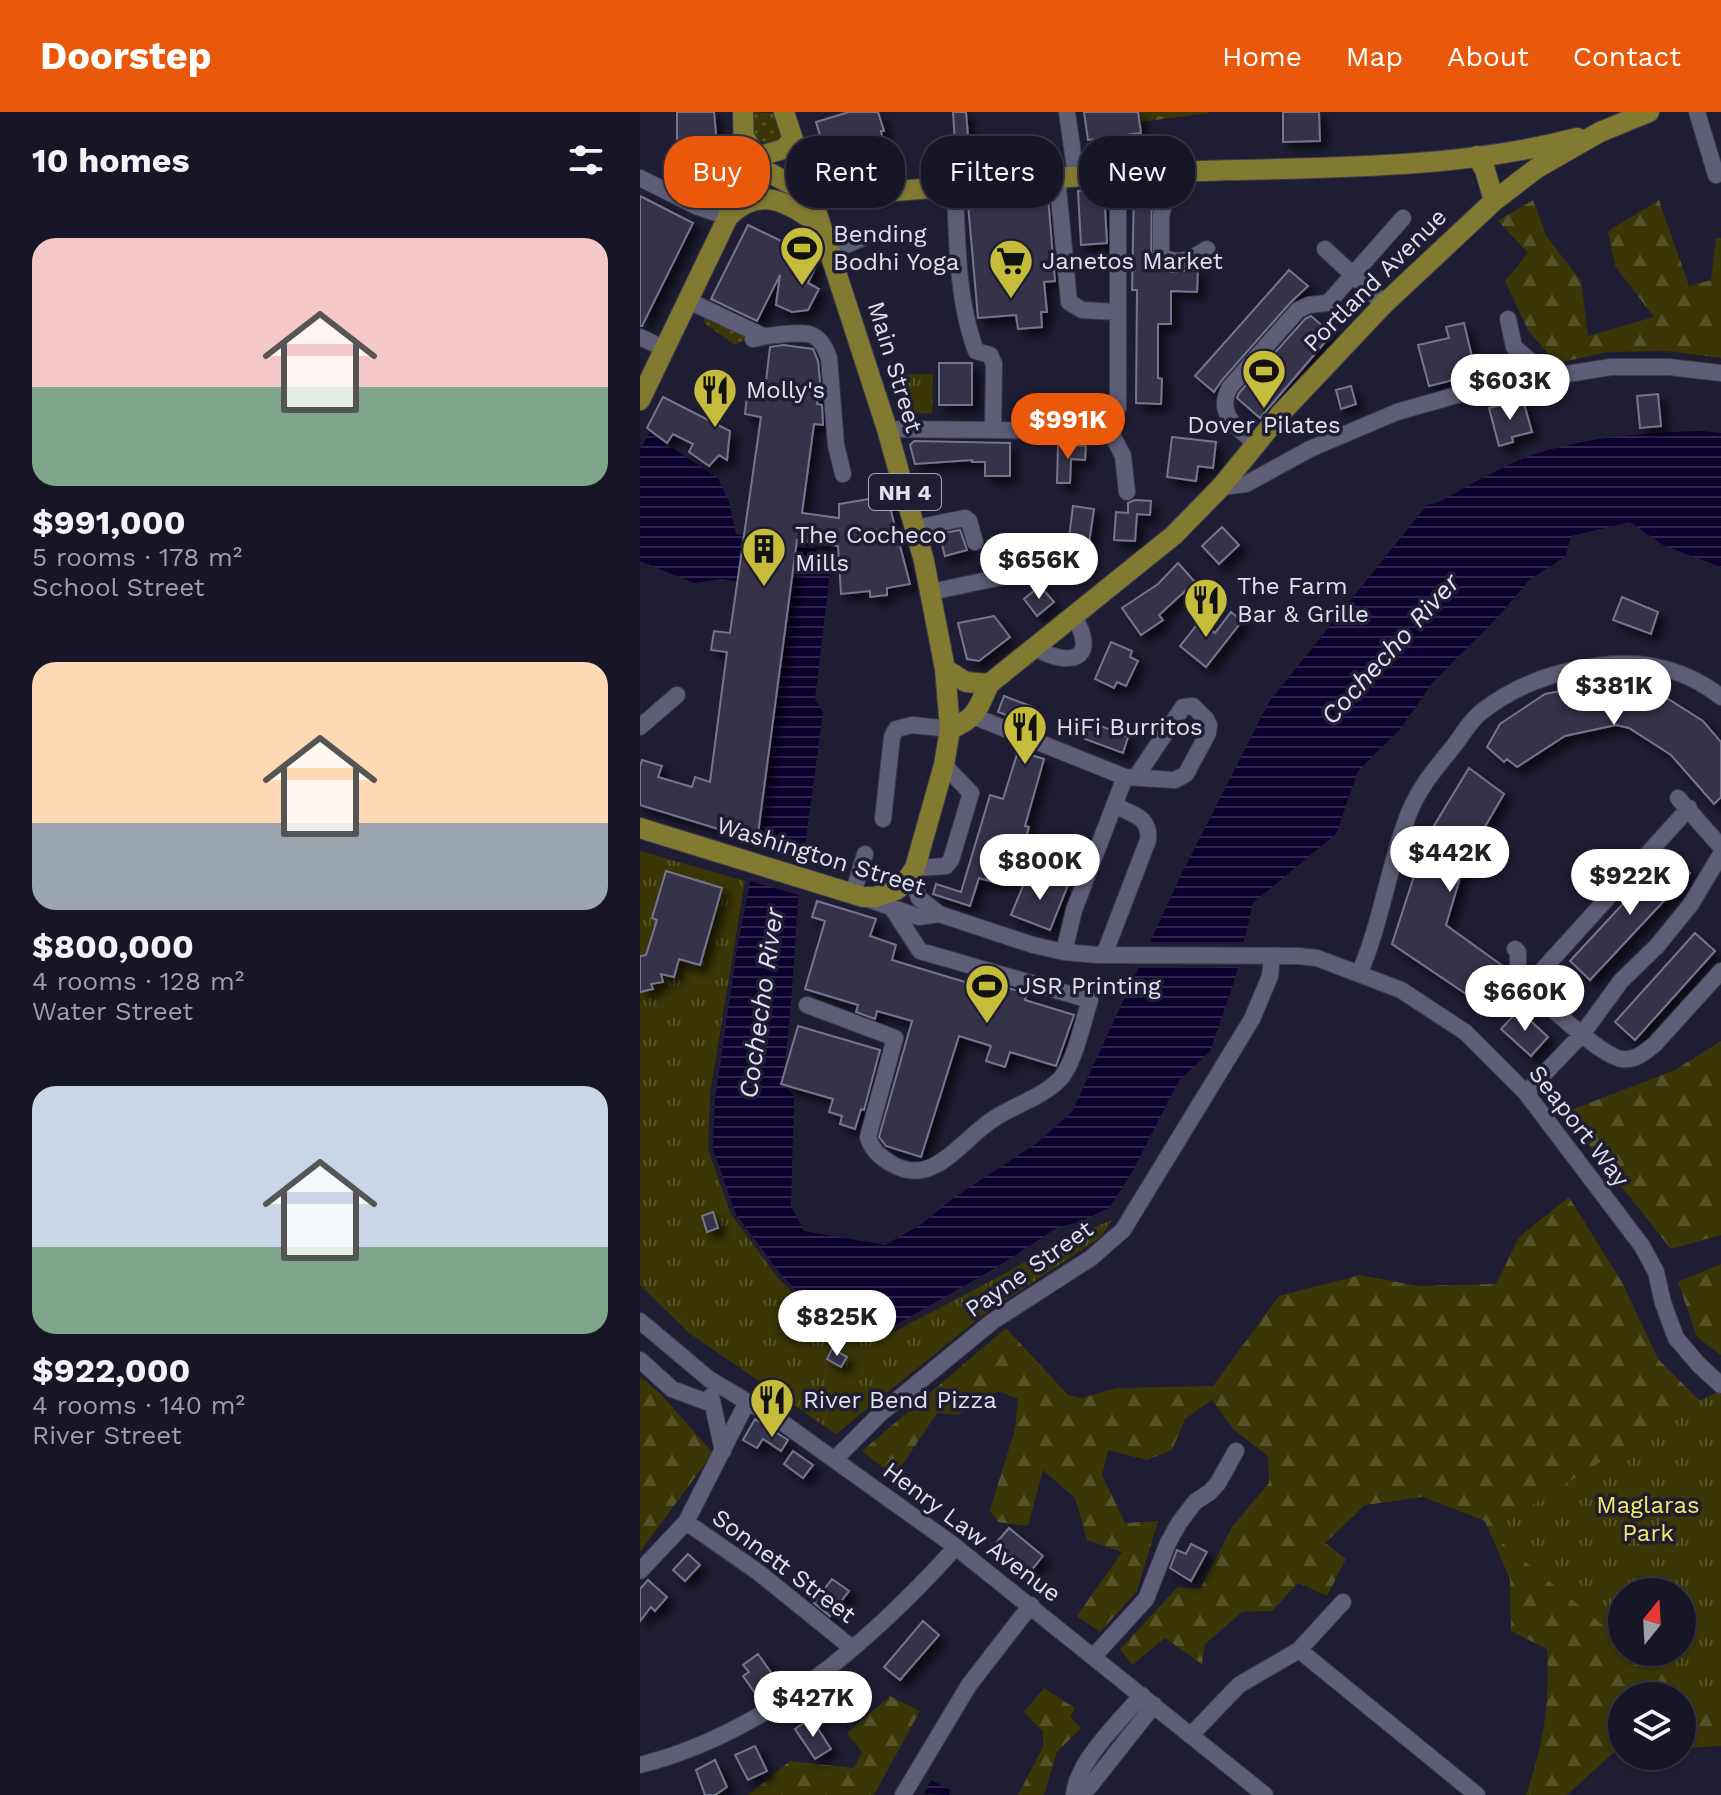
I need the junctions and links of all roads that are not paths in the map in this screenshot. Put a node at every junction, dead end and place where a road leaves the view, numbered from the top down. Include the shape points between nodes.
1 (743, 112) edge
2 (784, 112) edge
3 (1067, 112) edge
4 (1648, 112) edge
5 (1697, 112) edge
6 (1600, 132) junction
7 (745, 136) edge
8 (792, 136) edge
9 (1477, 156) junction
10 (1195, 171) edge
11 (1716, 175) dead end
12 (1063, 176) edge
13 (1066, 176) junction
14 (1079, 176) edge
15 (640, 178) edge
16 (1494, 201) junction
17 (730, 208) edge
18 (815, 208) edge
19 (957, 208) edge
20 (1118, 208) edge
21 (1163, 208) edge
22 (728, 217) junction
23 (1403, 218) dead end
24 (821, 226) junction
25 (865, 237) dead end
26 (1207, 249) dead end
27 (1325, 249) dead end
28 (830, 252) junction
29 (1353, 275) junction
30 (689, 301) junction
31 (1384, 304) junction
32 (1117, 312) junction
33 (1508, 319) dead end
34 (640, 337) edge
35 (665, 349) junction
36 (1721, 373) edge
37 (1543, 377) junction
38 (640, 400) edge
39 (1107, 425) junction
40 (887, 429) junction
41 (993, 430) junction
42 (1256, 443) junction
43 (843, 474) dead end
44 (1221, 487) junction
45 (1127, 492) dead end
46 (915, 528) junction
47 (975, 542) dead end
48 (1011, 575) dead end
49 (931, 592) junction
50 (1073, 616) junction
51 (1035, 647) junction
52 (945, 669) junction
53 (989, 684) junction
54 (677, 695) dead end
55 (1721, 697) edge
56 (973, 716) junction
57 (640, 727) edge
58 (950, 729) junction
59 (944, 765) junction
60 (1131, 777) junction
61 (1115, 806) junction
62 (883, 819) dead end
63 (640, 828) edge
64 (1721, 847) edge
65 (865, 854) dead end
66 (1721, 854) edge
67 (913, 872) junction
68 (858, 896) junction
69 (892, 908) junction
70 (939, 914) junction
71 (1515, 949) dead end
72 (1064, 952) junction
73 (1104, 955) junction
74 (1272, 956) junction
75 (1721, 971) edge
76 (1359, 974) junction
77 (1527, 987) junction
78 (807, 1005) dead end
79 (1583, 1033) junction
80 (1526, 1093) junction
81 (640, 1321) edge
82 (640, 1360) edge
83 (709, 1379) junction
84 (1721, 1385) edge
85 (747, 1402) junction
86 (712, 1404) junction
87 (723, 1451) junction
88 (1236, 1451) dead end
89 (835, 1459) junction
90 (686, 1522) junction
91 (956, 1547) junction
92 (640, 1571) edge
93 (1343, 1602) dead end
94 (1031, 1605) junction
95 (852, 1648) junction
96 (1299, 1650) junction
97 (1094, 1656) junction
98 (1148, 1700) junction
99 (1192, 1734) junction
100 (640, 1765) edge
101 (903, 1795) edge
102 (1077, 1795) edge
103 (1265, 1795) edge
104 (1477, 1795) edge

1 - 7 main road
2 - 8 main road, Main Street
3 - 13 street
4 - 6 main road, Portland Avenue
5 - 11 street
6 - 9 main road
6 - 16 main road, Portland Avenue via 1537,168
9 - 10 main road
9 - 16 main road
12 - 13 main road
13 - 14 main road
13 - 32 street via 1069,302 1082,310
15 - 22 street
16 - 31 main road, Portland Avenue
17 - 22 main road
18 - 24 main road, Main Street / NH 4
19 - 41 street via 970,334 976,351 990,355 994,364
20 - 32 street
21 - 26 street via 1161,256 1186,261
22 - 24 main road via 740,204 771,199
22 - 30 main road
23 - 29 street
24 - 28 main road, Main Street / NH 4
25 - 28 street
27 - 29 street
28 - 40 main road, Main Street / NH 4
29 - 31 street
29 - 42 street via 1328,303 1298,310 1230,387 1224,404 1232,423
30 - 35 main road
30 - 43 street via 758,338 810,334 825,346
31 - 42 main road, Portland Avenue
32 - 39 street via 1118,408
33 - 37 street via 1514,347
34 - 35 street
35 - 38 main road
36 - 37 street via 1634,366
37 - 44 street via 1397,412 1310,449 1246,484
39 - 41 street via 1088,431
39 - 45 street via 1123,456
40 - 41 street
40 - 46 main road, Main Street / NH 4
42 - 44 main road, Portland Avenue
44 - 50 main road, Portland Avenue via 1174,535
46 - 47 street via 965,518
46 - 49 main road, Main Street / NH 4
48 - 49 street
49 - 52 main road, Main Street / NH 4
50 - 51 main road, Portland Avenue
50 - 51 street via 1083,643 1073,658 1047,656
51 - 53 main road, Portland Avenue
52 - 53 main road via 966,682
52 - 58 main road, Main Street / NH 4
53 - 56 main road, Portland Avenue
54 - 57 street
55 - 76 street via 1681,672 1625,663 1538,680 1477,715 1420,790 1407,817
56 - 58 main road
56 - 60 street
58 - 59 main road, Main Street / NH 4
58 - 62 street via 896,729
59 - 67 main road, Main Street / NH 4
59 - 67 street via 971,793 951,860 946,866
60 - 60 street via 1175,780 1186,774 1209,725 1193,706 1183,707
60 - 61 street
61 - 72 street via 1074,910
61 - 73 street via 1138,816 1149,830
63 - 68 main road, Washington Street
64 - 77 street via 1684,803
65 - 68 street
66 - 79 street via 1691,904 1621,981
67 - 68 main road via 886,894
67 - 70 street via 919,898
68 - 69 street, Washington Street
69 - 70 street, Washington Street via 919,917
69 - 78 street via 920,951 1090,1000 1059,1080 993,1118 935,1167 909,1172 886,1161 868,1137 895,1038
70 - 72 street, Washington Street
71 - 77 street via 1518,973
72 - 73 street, Washington Street
73 - 74 street, Washington Street
74 - 76 street, Seaport Way via 1317,958
74 - 89 street, Payne Street via 1270,976 1252,1019 1123,1230 1091,1258 981,1330 881,1413
75 - 79 street via 1644,1054 1625,1060 1610,1056
76 - 80 street, Seaport Way via 1401,990 1465,1032
77 - 79 street
79 - 80 street
80 - 84 street, Seaport Way via 1642,1246 1657,1275 1676,1338
81 - 83 street, Henry Law Avenue
82 - 86 street via 672,1389
83 - 85 street, Henry Law Avenue
83 - 86 street
85 - 87 street
85 - 89 street, Henry Law Avenue
86 - 87 street
87 - 90 street
88 - 97 street via 1218,1483 1179,1523 1146,1599
89 - 91 street, Henry Law Avenue
90 - 92 street
90 - 95 street, Sonnett Street
91 - 94 street, Henry Law Avenue
91 - 95 street
93 - 96 street
94 - 97 street, Henry Law Avenue
94 - 101 street via 969,1685
95 - 100 street via 787,1701 684,1751
96 - 99 street via 1239,1685
96 - 104 street
97 - 98 street, Henry Law Avenue
98 - 99 street, Henry Law Avenue
98 - 102 street via 1083,1767 1075,1780
99 - 103 street, Henry Law Avenue

